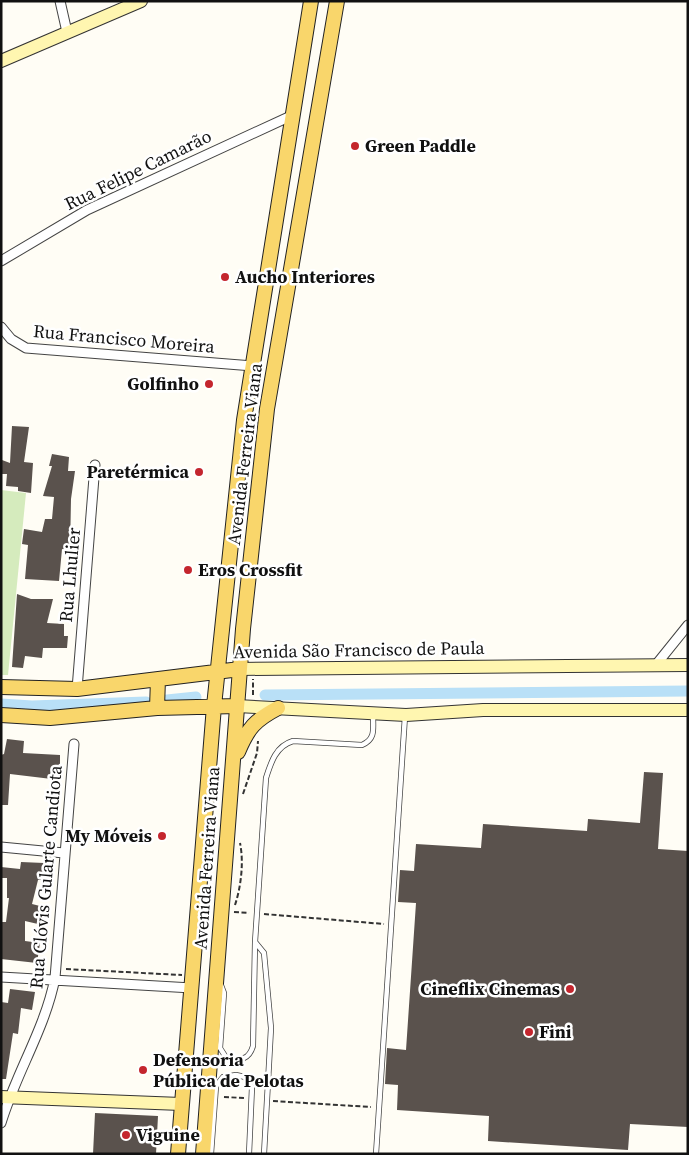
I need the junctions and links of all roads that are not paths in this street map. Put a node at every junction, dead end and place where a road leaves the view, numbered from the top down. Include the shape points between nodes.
1 (60, 1) edge
2 (141, 1) edge
3 (311, 1) edge
4 (337, 1) edge
5 (67, 32) junction
6 (1, 61) edge
7 (293, 116) junction
8 (1, 261) edge
9 (1, 327) edge
10 (253, 366) junction
11 (95, 465) dead end
12 (688, 625) edge
13 (688, 665) edge
14 (655, 666) junction
15 (247, 668) junction
16 (218, 672) junction
17 (155, 680) junction
18 (1, 687) edge
19 (77, 689) junction
20 (214, 706) junction
21 (237, 706) junction
22 (153, 708) junction
23 (278, 708) junction
24 (688, 710) edge
25 (373, 714) junction
26 (1, 715) edge
27 (406, 715) junction
28 (74, 744) dead end
29 (234, 765) junction
30 (1, 847) edge
31 (64, 853) junction
32 (255, 942) junction
33 (217, 973) junction
34 (1, 976) edge
35 (56, 978) junction
36 (192, 982) junction
37 (5, 1097) edge
38 (181, 1104) junction
39 (1, 1123) edge
40 (178, 1154) edge
41 (203, 1154) edge
42 (211, 1154) edge
43 (249, 1154) edge
44 (264, 1154) edge
45 (376, 1154) edge

1 - 5 street
2 - 5 street
3 - 7 main road, Avenida Ferreira Viana
4 - 15 main road, Avenida Ferreira Viana via 267,408
5 - 6 street
7 - 8 street, Rua Felipe Camarão via 87,210
7 - 10 main road, Avenida Ferreira Viana
9 - 10 street, Rua Francisco Moreira via 10,339 26,348
10 - 16 main road, Avenida Ferreira Viana via 244,420
11 - 19 street, Rua Lhulier
12 - 14 street
13 - 14 street, Avenida São Francisco de Paula
14 - 15 street, Avenida São Francisco de Paula
15 - 16 main road, Avenida São Francisco de Paula
15 - 21 main road, Avenida Ferreira Viana
16 - 17 main road, Avenida São Francisco de Paula
16 - 20 main road, Avenida Ferreira Viana
17 - 19 main road, Avenida São Francisco de Paula
17 - 22 main road
18 - 19 main road, Avenida São Francisco de Paula
20 - 21 main road
20 - 22 main road
20 - 36 main road, Avenida Ferreira Viana
21 - 23 street
21 - 29 main road, Avenida Ferreira Viana
22 - 26 main road via 50,718
23 - 25 street
23 - 29 main road via 256,722 245,736
24 - 27 street via 483,710
25 - 27 street
25 - 32 lane via 373,736 362,745 293,741 272,759 264,797
27 - 45 lane
28 - 31 street, Rua Clóvis Gularte Candiota
29 - 33 main road, Avenida Ferreira Viana
30 - 31 street
31 - 35 street, Rua Clóvis Gularte Candiota
32 - 33 lane via 253,1046 246,1059 227,1059 220,1048 224,993
32 - 44 lane via 264,953 270,1006
33 - 41 main road, Avenida Ferreira Viana
34 - 35 street
35 - 36 street
35 - 37 street, Rua Clóvis Gularte Candiota via 52,998
36 - 38 main road, Avenida Ferreira Viana
37 - 38 street
37 - 39 street, Rua Clóvis Gularte Candiota
38 - 40 main road, Avenida Ferreira Viana
42 - 43 lane via 216,1086 223,1077 236,1075 245,1077 252,1086

